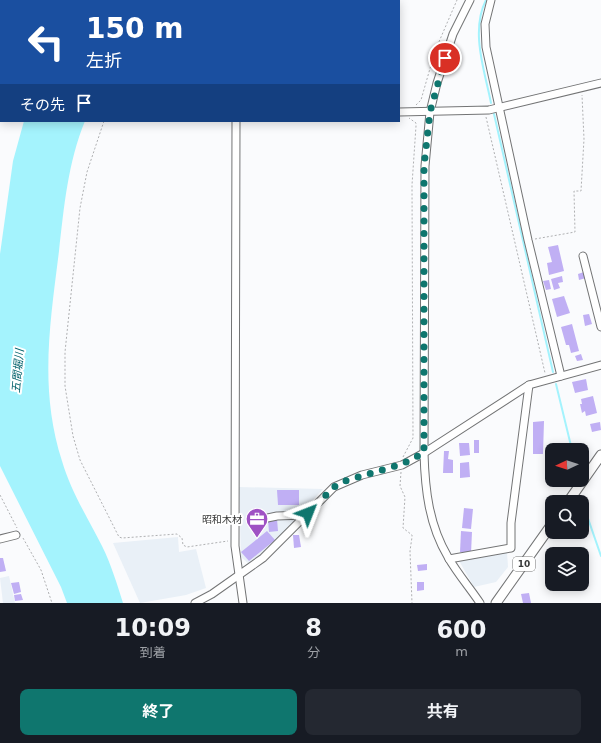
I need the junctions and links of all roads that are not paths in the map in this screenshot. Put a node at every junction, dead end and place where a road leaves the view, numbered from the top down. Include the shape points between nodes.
1 (470, 0) edge
2 (491, 0) edge
3 (601, 83) edge
4 (498, 108) junction
5 (400, 112) edge
6 (430, 112) junction
7 (236, 122) edge
8 (583, 256) dead end
9 (601, 327) edge
10 (601, 365) edge
11 (561, 376) junction
12 (529, 385) junction
13 (424, 453) junction
14 (601, 455) edge
15 (573, 495) edge
16 (305, 515) junction
17 (253, 521) dead end
18 (545, 534) edge
19 (16, 536) dead end
20 (0, 539) edge
21 (448, 559) junction
22 (240, 575) junction
23 (194, 603) edge
24 (243, 603) edge
25 (480, 603) edge
26 (496, 603) edge

1 - 6 street via 453,34
2 - 4 street via 486,16 485,40
3 - 4 street
4 - 6 street via 484,111
4 - 11 street
5 - 6 street
6 - 13 street via 424,166
7 - 22 street via 235,540
8 - 9 street
10 - 11 street
11 - 12 street
12 - 13 street
12 - 21 street via 511,523 511,548
13 - 16 street via 402,464 345,481 334,487
13 - 21 street via 430,515
14 - 15 main road
16 - 17 street via 277,516
16 - 22 street via 263,558
18 - 26 main road, 10
19 - 20 street
21 - 25 street
22 - 23 street
22 - 24 street

